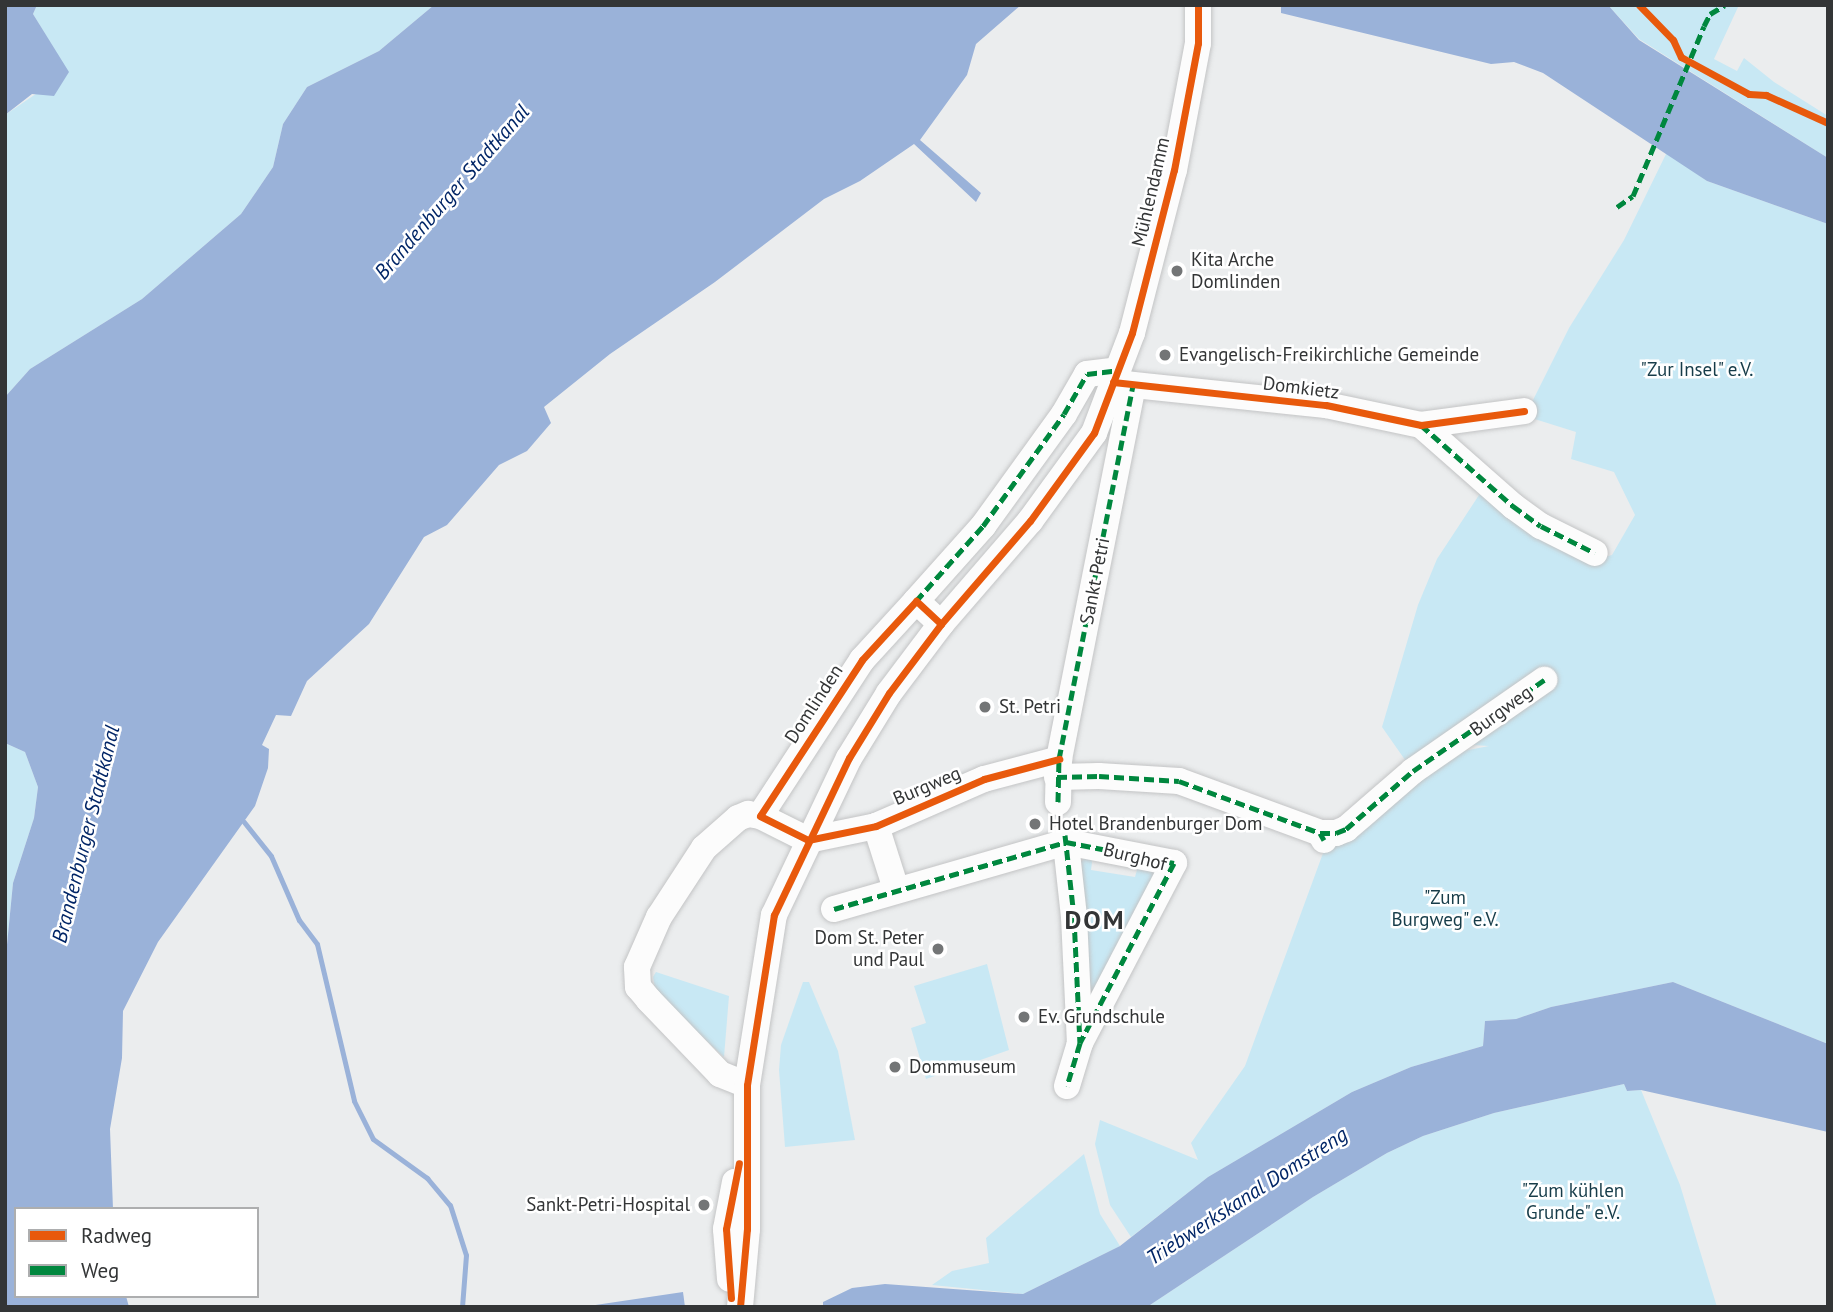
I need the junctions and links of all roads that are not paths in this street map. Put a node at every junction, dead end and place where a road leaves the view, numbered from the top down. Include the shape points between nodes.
1 (1198, 5) edge
2 (1122, 379) junction
3 (1524, 411) dead end
4 (1420, 425) junction
5 (1595, 554) dead end
6 (916, 601) junction
7 (941, 624) junction
8 (1544, 680) dead end
9 (1058, 779) junction
10 (760, 816) junction
11 (876, 826) junction
12 (1066, 838) junction
13 (808, 840) junction
14 (897, 889) junction
15 (834, 909) dead end
16 (1080, 1043) junction
17 (747, 1085) junction
18 (1067, 1086) dead end
19 (746, 1129) junction
20 (732, 1307) edge
21 (740, 1307) edge

1 - 2 street, Mühlendamm via 1198,43 1174,170
2 - 4 street, Domkietz via 1326,405
2 - 6 street, Domlinden via 1087,374 1065,414 983,526
2 - 7 street via 1081,454 1031,521
2 - 9 street, Sankt Petri
3 - 4 street, Domkietz
4 - 5 street, Domkietz via 1541,526
6 - 7 street
6 - 10 street, Domlinden via 862,660
7 - 13 street via 888,693
8 - 9 street, Burgweg via 1413,771 1346,829 1322,836 1179,780
9 - 11 street, Burgweg via 985,779
10 - 13 street
10 - 17 street via 738,818 704,848 659,917 637,967 638,987 649,1000 720,1074
11 - 13 street, Burgweg
11 - 14 street
12 - 14 street, Burghof via 926,884
12 - 16 street, Burghof
12 - 16 street, Burghof via 1174,863
13 - 17 street via 774,915
14 - 15 street, Burghof
16 - 18 street, Burghof
17 - 19 street
19 - 20 street via 726,1229
19 - 21 street via 747,1229

